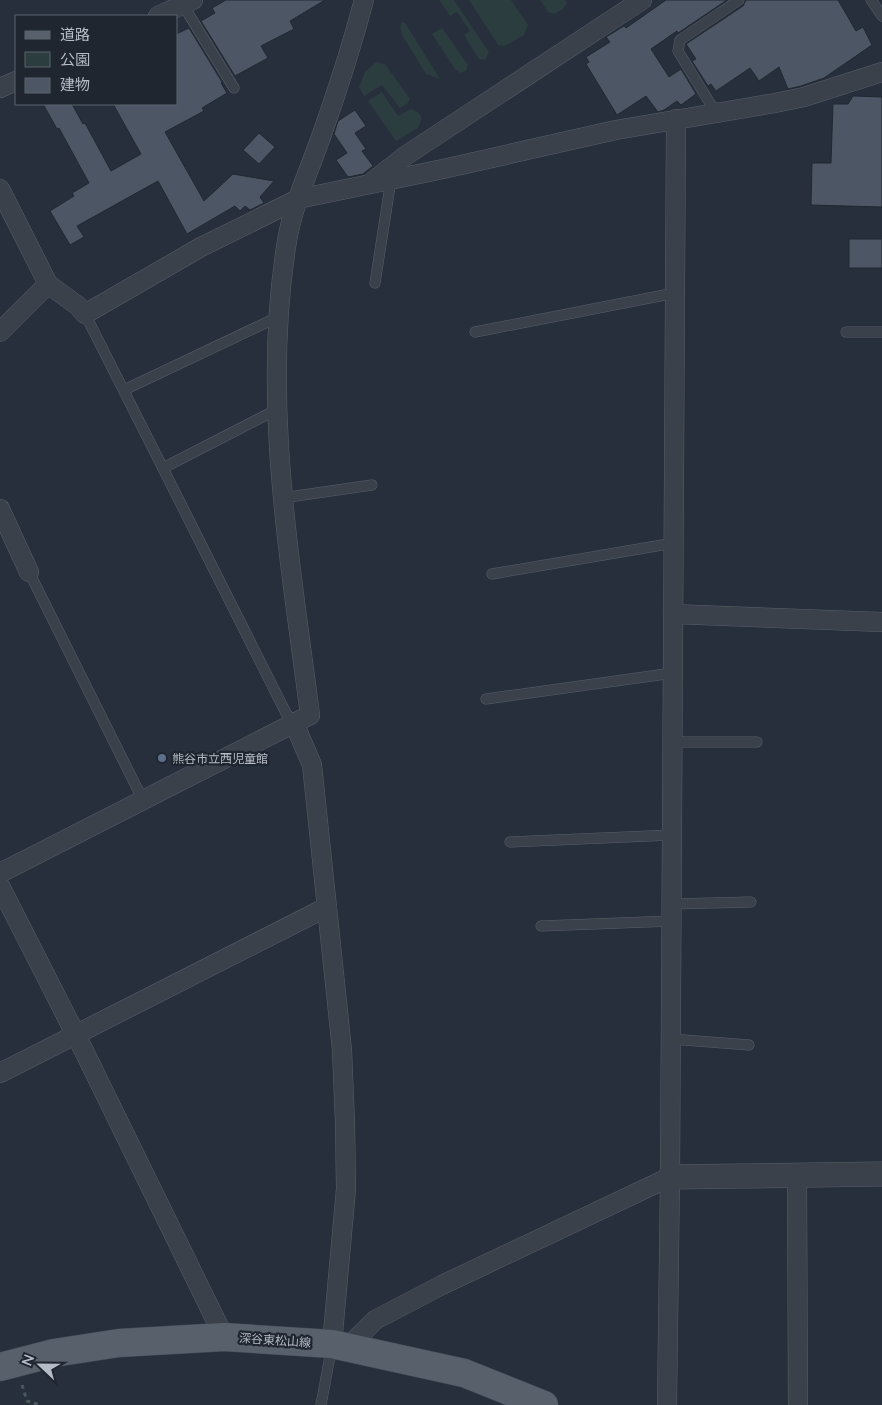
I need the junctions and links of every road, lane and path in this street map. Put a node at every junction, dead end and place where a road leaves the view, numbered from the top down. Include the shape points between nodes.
1 (364, 0) edge
2 (642, 0) edge
3 (739, 0) edge
4 (871, 0) edge
5 (188, 2) edge
6 (160, 15) edge
7 (882, 16) edge
8 (882, 72) edge
9 (15, 81) edge
10 (0, 88) edge
11 (234, 88) dead end
12 (716, 113) junction
13 (676, 119) junction
14 (405, 156) junction
15 (414, 175) junction
16 (391, 180) junction
17 (368, 185) junction
18 (0, 189) edge
19 (298, 199) junction
20 (375, 283) dead end
21 (48, 284) junction
22 (675, 293) junction
23 (85, 314) junction
24 (278, 317) junction
25 (0, 332) edge
26 (475, 332) dead end
27 (846, 332) dead end
28 (882, 332) edge
29 (124, 390) junction
30 (276, 410) junction
31 (163, 468) junction
32 (372, 485) dead end
33 (282, 498) junction
34 (0, 509) edge
35 (674, 543) junction
36 (29, 572) joint
37 (492, 574) dead end
38 (673, 614) junction
39 (882, 622) edge
40 (673, 673) junction
41 (486, 699) dead end
42 (294, 723) junction
43 (673, 742) junction
44 (757, 742) dead end
45 (143, 800) junction
46 (672, 835) junction
47 (510, 842) dead end
48 (0, 872) edge
49 (0, 886) edge
50 (751, 902) dead end
51 (327, 907) junction
52 (672, 912) junction
53 (541, 926) dead end
54 (75, 1034) junction
55 (671, 1040) junction
56 (749, 1045) dead end
57 (0, 1073) edge
58 (882, 1174) edge
59 (797, 1175) junction
60 (670, 1176) junction
61 (224, 1337) junction
62 (340, 1346) junction
63 (0, 1367) edge
64 (321, 1405) edge
65 (544, 1405) edge
66 (667, 1405) edge
67 (798, 1405) edge

1 - 19 street via 348,58
2 - 14 street
3 - 12 lane via 680,40 678,51
4 - 7 lane
5 - 6 street
5 - 11 lane
8 - 12 street via 804,97
9 - 10 street
12 - 13 street
13 - 15 street
13 - 22 street
14 - 15 street
14 - 17 street
15 - 16 street
16 - 17 street
16 - 20 lane
17 - 19 street
18 - 21 street
19 - 23 street via 201,247
19 - 24 street via 287,241
21 - 23 street
21 - 25 street
22 - 26 lane
22 - 35 street
23 - 29 lane
24 - 29 lane
24 - 30 street
27 - 28 lane
29 - 31 lane
30 - 31 lane
30 - 33 street
31 - 42 lane via 286,713
32 - 33 lane
33 - 42 street via 310,716
34 - 36 street
35 - 37 lane
35 - 38 street
36 - 45 lane
38 - 39 street
38 - 40 street
40 - 41 lane
40 - 43 street
42 - 45 street
42 - 51 street via 312,765
43 - 44 lane
43 - 46 street
45 - 48 street
46 - 47 lane
46 - 52 street
49 - 54 street
50 - 52 lane
51 - 54 street
51 - 62 street via 342,1050 346,1189
52 - 53 lane
52 - 55 street
54 - 57 street
54 - 61 street
55 - 56 lane
55 - 60 street
58 - 59 street
59 - 60 street
59 - 67 street
60 - 62 street via 442,1285 375,1320
60 - 66 street
61 - 62 main road, 深谷東松山線
61 - 63 main road, 深谷東松山線 via 119,1343 54,1353
62 - 64 lane
62 - 65 main road, 深谷東松山線 via 464,1373

